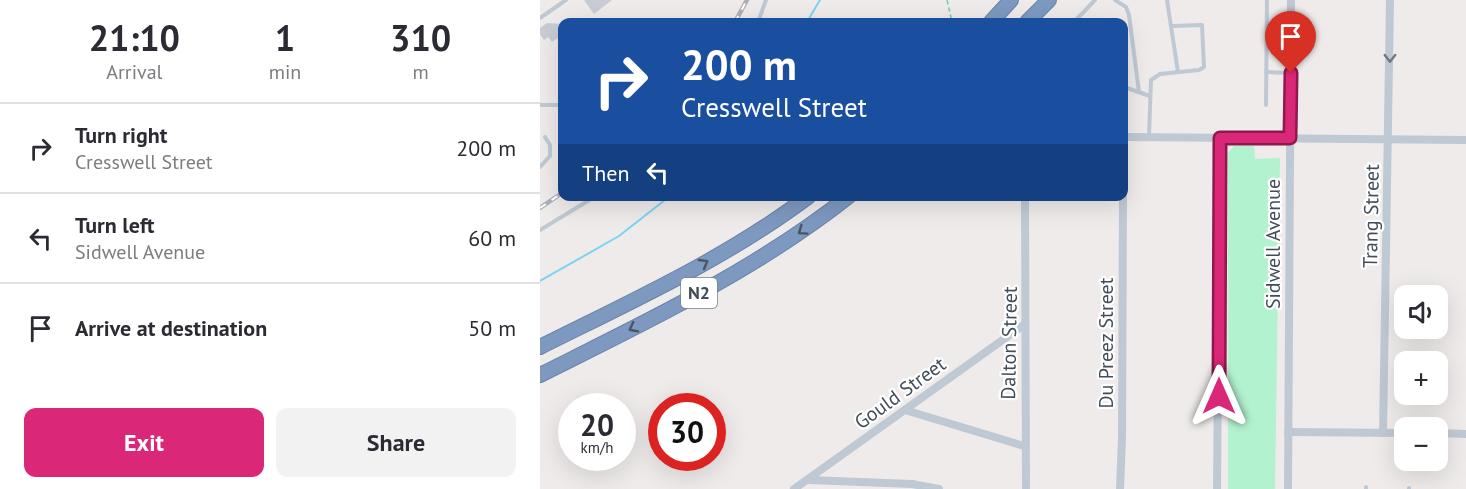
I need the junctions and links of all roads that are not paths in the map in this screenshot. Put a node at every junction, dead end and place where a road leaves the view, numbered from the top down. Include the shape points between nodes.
1 (566, 0) edge
2 (766, 0) edge
3 (1009, 0) edge
4 (1048, 0) edge
5 (1095, 0) edge
6 (1115, 0) edge
7 (1167, 0) edge
8 (1267, 0) edge
9 (1291, 0) edge
10 (1390, 0) edge
11 (540, 18) edge
12 (759, 18) edge
13 (994, 18) edge
14 (1031, 18) edge
15 (1078, 18) edge
16 (1172, 26) junction
17 (1178, 72) junction
18 (1266, 72) junction
19 (1291, 73) junction
20 (1128, 88) edge
21 (1139, 92) junction
22 (1150, 96) junction
23 (540, 105) edge
24 (558, 105) edge
25 (1266, 105) dead end
26 (1128, 136) edge
27 (545, 137) dead end
28 (1149, 137) junction
29 (1220, 138) junction
30 (1290, 138) junction
31 (1389, 139) junction
32 (1466, 140) edge
33 (540, 167) edge
34 (588, 201) edge
35 (802, 201) edge
36 (842, 201) edge
37 (1025, 201) edge
38 (1123, 201) edge
39 (540, 230) edge
40 (1025, 324) junction
41 (540, 347) edge
42 (540, 375) edge
43 (905, 410) junction
44 (1288, 432) junction
45 (1383, 433) junction
46 (1394, 433) edge
47 (1448, 433) edge
48 (1466, 434) edge
49 (1024, 446) junction
50 (808, 480) junction
51 (923, 487) edge
52 (794, 489) edge
53 (939, 489) edge
54 (1026, 489) edge
55 (1120, 489) edge
56 (1217, 489) edge
57 (1288, 489) edge

1 - 11 lane
2 - 12 lane
3 - 13 highway
4 - 14 highway
5 - 15 lane
6 - 21 lane via 1126,7 1129,15
7 - 16 lane
8 - 18 lane
9 - 19 street, Sidwell Avenue
10 -> 31 street, Trang Street
16 - 17 lane
16 - 17 lane via 1197,24 1204,29 1204,67
17 - 22 lane via 1154,77
18 - 19 lane
18 - 25 lane
19 - 30 street, Sidwell Avenue
20 - 21 lane
21 - 22 lane
22 - 28 lane
23 - 24 lane
26 - 28 street
27 - 33 lane via 550,156
28 - 29 street
29 - 30 street
29 - 56 street
30 - 31 street
30 - 44 street, Sidwell Avenue
31 - 32 street
31 - 45 street, Trang Street
34 - 39 lane
41 -> 35 highway, N2 via 694,269
36 -> 42 highway, N2 via 741,270
37 - 40 street, Dalton Street
38 - 55 street, Du Preez Street
40 - 43 street, Gould Street
40 - 49 street, Dalton Street
43 - 49 street
43 - 50 street, Gould Street
44 - 45 street
44 - 57 street, Sidwell Avenue
45 - 46 street
47 - 48 street
49 - 54 street, Dalton Street
50 - 51 street
50 - 52 street, Gould Street
51 - 53 street

